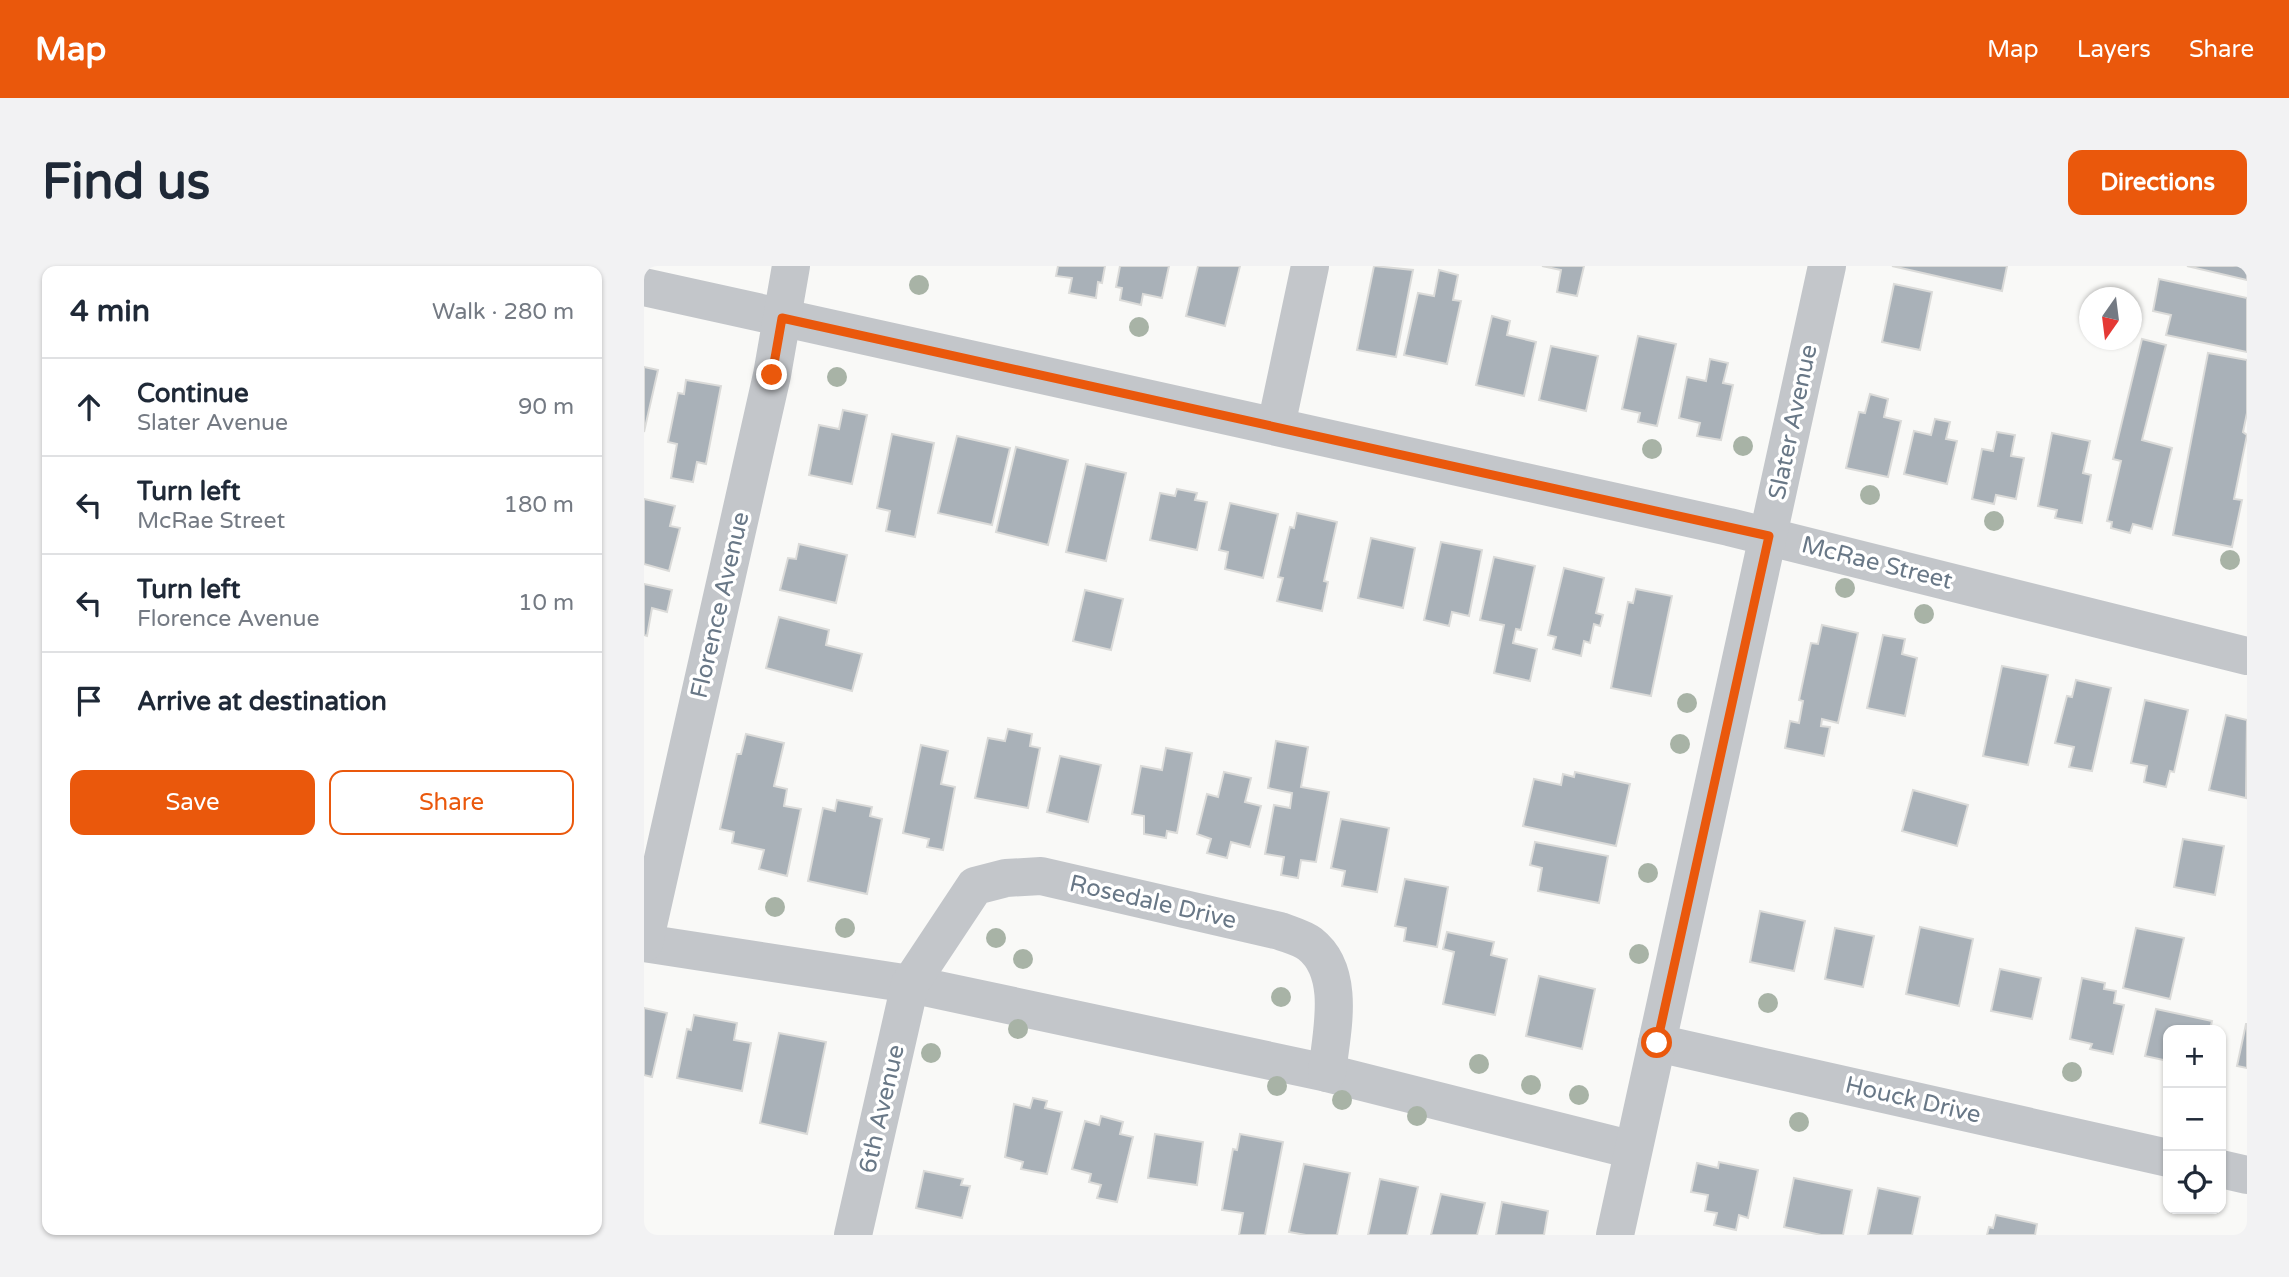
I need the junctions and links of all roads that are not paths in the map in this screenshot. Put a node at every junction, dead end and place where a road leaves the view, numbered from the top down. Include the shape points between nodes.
1 (791, 266) edge
2 (1310, 266) edge
3 (1827, 266) edge
4 (644, 287) edge
5 (782, 318) junction
6 (1276, 426) junction
7 (1769, 536) junction
8 (2247, 656) edge
9 (644, 943) edge
10 (910, 984) junction
11 (1657, 1043) junction
12 (1327, 1073) junction
13 (1633, 1150) junction
14 (2163, 1157) edge
15 (2226, 1170) edge
16 (2247, 1175) edge
17 (853, 1235) edge
18 (1615, 1235) edge

1 - 5 street, Florence Avenue
2 - 6 street
3 - 7 street, Slater Avenue
4 - 5 street, McRae Street
5 - 6 street, McRae Street
5 - 9 street, Florence Avenue
6 - 7 street, McRae Street
7 - 8 street, McRae Street
7 - 11 street, Slater Avenue
9 - 10 street
10 - 12 street
10 - 12 street, Rosedale Drive via 975,886 1041,876 1280,931 1310,943 1326,962 1334,998
10 - 17 street, 6th Avenue
11 - 13 street, Slater Avenue
11 - 14 street, Houck Drive
12 - 13 street
13 - 18 street, Slater Avenue
15 - 16 street

